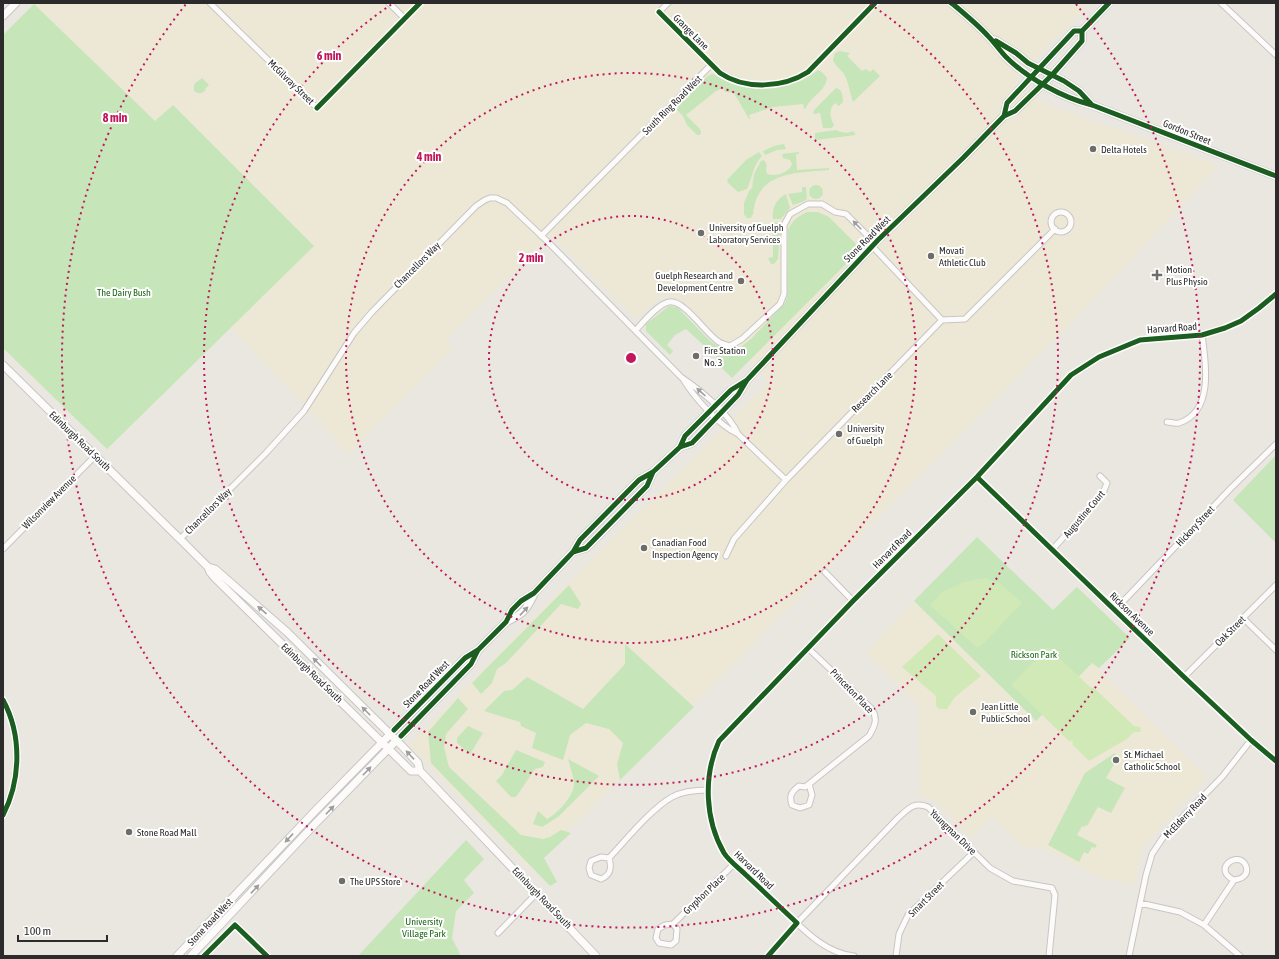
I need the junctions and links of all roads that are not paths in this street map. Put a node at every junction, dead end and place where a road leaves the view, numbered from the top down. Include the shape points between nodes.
1 (16, 3) edge
2 (210, 3) edge
3 (389, 3) edge
4 (420, 3) edge
5 (668, 3) edge
6 (875, 3) edge
7 (1109, 3) edge
8 (1221, 3) edge
9 (953, 4) edge
10 (3, 16) edge
11 (405, 18) junction
12 (1082, 31) junction
13 (989, 37) junction
14 (1276, 55) edge
15 (711, 65) junction
16 (1038, 69) junction
17 (1052, 75) junction
18 (1031, 77) junction
19 (1043, 84) junction
20 (1092, 105) junction
21 (1004, 116) junction
22 (1276, 176) edge
23 (1055, 229) dead end
24 (541, 236) junction
25 (872, 246) junction
26 (1276, 294) edge
27 (942, 320) junction
28 (636, 330) junction
29 (1202, 335) junction
30 (3, 365) edge
31 (681, 377) junction
32 (719, 409) junction
33 (713, 415) junction
34 (1167, 422) dead end
35 (738, 434) junction
36 (1276, 444) edge
37 (95, 456) junction
38 (1100, 476) dead end
39 (977, 477) junction
40 (786, 480) junction
41 (180, 539) junction
42 (3, 549) edge
43 (1052, 550) junction
44 (726, 556) dead end
45 (208, 568) junction
46 (825, 572) dead end
47 (1276, 585) edge
48 (854, 601) junction
49 (1115, 610) junction
50 (1243, 618) junction
51 (808, 648) junction
52 (478, 650) junction
53 (1276, 650) edge
54 (1184, 677) junction
55 (3, 700) edge
56 (390, 734) junction
57 (1252, 740) junction
58 (397, 741) junction
59 (382, 742) junction
60 (389, 749) junction
61 (1276, 761) edge
62 (420, 771) junction
63 (809, 784) junction
64 (708, 790) junction
65 (316, 810) junction
66 (3, 815) edge
67 (314, 825) junction
68 (974, 852) junction
69 (609, 858) junction
70 (734, 864) junction
71 (1234, 880) junction
72 (537, 894) junction
73 (1140, 904) junction
74 (797, 923) junction
75 (673, 924) junction
76 (1204, 924) junction
77 (498, 933) dead end
78 (177, 956) edge
79 (191, 956) edge
80 (596, 956) edge
81 (768, 956) edge
82 (854, 956) edge
83 (896, 956) edge
84 (1049, 956) edge
85 (1129, 956) edge
86 (1240, 956) edge

1 - 10 main road
2 - 11 street, McGilvray Street via 317,108
3 - 11 street
4 - 11 street, McGilvray Street
5 - 15 street, Grange Lane via 658,12
6 - 15 street via 808,72 795,80 767,84 748,83 726,76
7 - 12 main road
8 - 14 street
9 - 13 main road, Gordon Street
12 - 16 main road, Stone Road West via 1074,31
12 - 17 main road, Stone Road West via 1082,41
13 - 16 main road, Gordon Street
13 - 18 main road, Gordon Street via 1006,57
15 - 24 street, South Ring Road West
16 - 17 main road, Gordon Street
16 - 18 main road, Stone Road West
17 - 19 main road, Stone Road West
17 - 20 main road, Gordon Street via 1079,91
18 - 19 main road, Gordon Street
18 - 21 main road, Stone Road West via 1007,102
19 - 20 main road, Gordon Street via 1076,101
19 - 21 main road, Stone Road West via 1015,112
20 - 22 main road, Gordon Street
21 - 25 main road, Stone Road West
23 - 27 street via 965,319
24 - 28 street, Chancellors Way
24 - 41 street, Chancellors Way via 502,200 490,198 476,206 354,333 304,411
25 - 27 street
25 -> 28 street via 867,235 846,214 835,212 822,204 808,204 790,214 784,225 784,294 780,304 742,339 730,346 719,342 680,304 669,302 653,312
25 - 32 main road, Stone Road West via 747,380 738,395
26 - 29 street, Harvard Road via 1241,321
27 - 40 street, Research Lane
28 - 31 street, Chancellors Way
29 - 34 street via 1206,377 1200,404 1194,414 1178,423
29 - 39 street, Harvard Road via 1140,340 1099,357 1071,375
30 - 37 main road, Edinburgh Road South
32 -> 31 street, Chancellors Way via 697,387
31 - 33 street, Chancellors Way via 691,392
32 - 33 main road, Stone Road West
32 - 35 street via 734,424
33 - 35 street via 728,429
33 - 52 main road, Stone Road West via 692,443 680,447 615,504 534,593 528,607 519,616 506,622
35 - 40 street
36 - 49 street, Hickory Street
37 - 41 main road, Edinburgh Road South
37 - 42 street, Wilsonview Avenue
38 - 43 street, Augustine Court via 1107,483 1104,493
39 - 43 street, Rickson Avenue
39 - 48 street, Harvard Road
40 - 44 street, Research Lane via 734,539
41 - 45 main road, Edinburgh Road South
43 - 49 street, Rickson Avenue
56 -> 45 main road, Edinburgh Road South via 287,632 215,569
45 - 59 main road, Edinburgh Road South via 215,578
46 - 48 street
47 - 50 street, Oak Street
48 - 51 street, Harvard Road
49 - 54 street, Rickson Avenue
50 - 53 street
50 - 54 street, Oak Street
51 - 63 street, Princeton Place via 872,709 875,715 874,727 869,736
51 - 64 street, Harvard Road via 719,741 713,754
52 - 56 main road, Stone Road West via 465,658
52 - 58 main road, Stone Road West via 471,664
54 - 57 street, Rickson Avenue
55 - 66 street via 12,721 17,757 14,783
56 - 58 main road, Edinburgh Road South
56 - 59 main road, Stone Road West
57 - 61 street, Rickson Avenue
57 - 73 street, McElderry Road via 1222,777 1156,847 1148,866
58 - 60 main road, Stone Road West
62 -> 58 main road, Edinburgh Road South via 418,763
59 - 60 main road, Edinburgh Road South
59 - 65 main road, Stone Road West
60 - 62 main road, Edinburgh Road South via 411,771
67 -> 60 main road, Stone Road West
62 - 72 main road, Edinburgh Road South
63 - 63 street, Princeton Place via 812,795 809,805 800,808 792,806 792,791
64 - 69 street via 686,792 672,798 655,810
64 - 70 street, Harvard Road via 713,828 725,854
65 - 67 main road
65 -> 78 main road, Stone Road West
79 -> 67 main road, Stone Road West
68 - 74 street, Youngman Drive via 928,807 913,805
68 - 83 street, Smart Street via 908,915 899,934
68 - 84 street, Youngman Drive via 990,868 1013,881 1052,888 1055,895
69 - 69 street via 611,872 607,876 601,879 591,875 591,861 601,857
70 - 74 street, Harvard Road
70 - 75 street, Gryphon Place
71 - 71 street via 1241,879 1246,874 1243,862 1237,859 1226,865 1225,872 1228,878
71 - 76 street
72 - 77 street
72 - 80 main road, Edinburgh Road South
73 - 76 street via 1180,912
73 - 85 street, McElderry Road
74 - 81 street, Youngman Drive
74 - 82 street, Harvard Road via 817,941 843,955
75 - 75 street, Gryphon Place via 677,929 676,941 671,945 659,943 656,938 658,929
76 - 86 street

